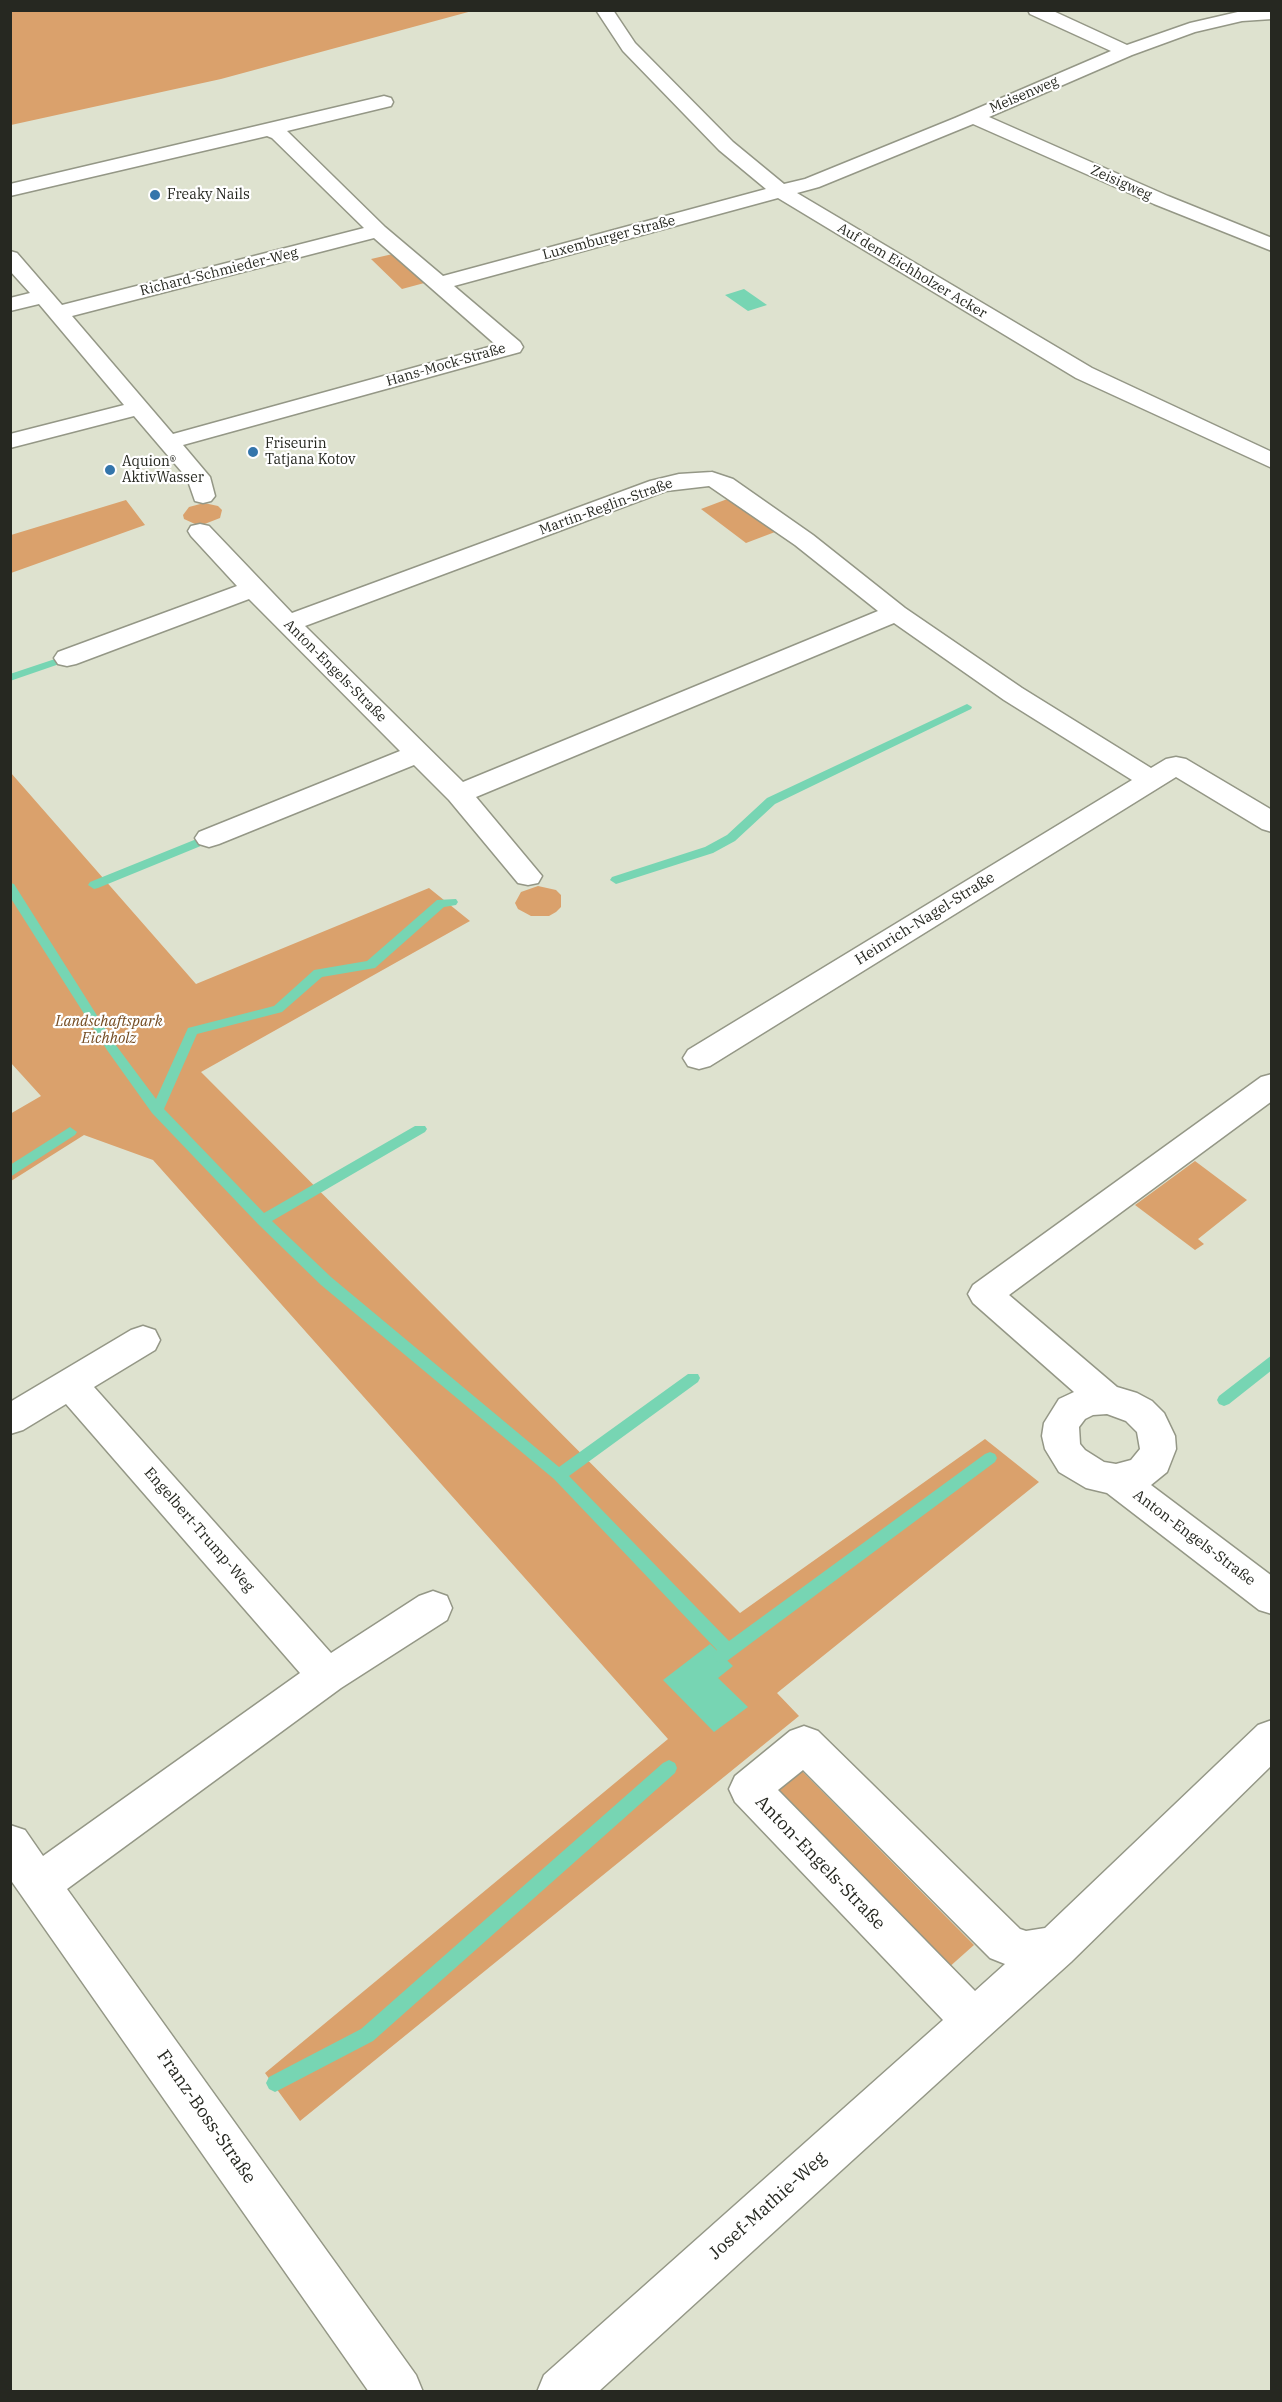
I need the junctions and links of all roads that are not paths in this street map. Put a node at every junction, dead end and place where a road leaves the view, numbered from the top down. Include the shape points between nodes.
1 (604, 10) edge
2 (1036, 10) edge
3 (1272, 14) edge
4 (1126, 51) junction
5 (384, 102) dead end
6 (972, 117) junction
7 (269, 130) junction
8 (10, 190) edge
9 (781, 192) junction
10 (378, 231) junction
11 (1272, 245) edge
12 (10, 257) edge
13 (437, 284) junction
14 (44, 296) junction
15 (10, 305) edge
16 (60, 312) junction
17 (138, 408) junction
18 (10, 441) edge
19 (169, 442) junction
20 (1272, 461) edge
21 (203, 496) dead end
22 (200, 531) dead end
23 (253, 589) junction
24 (896, 612) junction
25 (287, 624) junction
26 (67, 658) dead end
27 (418, 753) junction
28 (1151, 780) junction
29 (459, 794) junction
30 (1272, 823) edge
31 (209, 838) dead end
32 (528, 876) dead end
33 (699, 1058) dead end
34 (1272, 1085) edge
35 (143, 1340) dead end
36 (71, 1384) junction
37 (1107, 1400) junction
38 (10, 1420) edge
39 (1116, 1479) junction
40 (1272, 1598) edge
41 (433, 1608) dead end
42 (327, 1676) junction
43 (1272, 1738) edge
44 (10, 1844) edge
45 (39, 1884) junction
46 (1056, 1947) junction
47 (974, 2022) junction
48 (399, 2391) edge
49 (561, 2391) edge

1 - 9 street, Auf dem Eichholzer Acker via 638,55 726,146
2 - 4 street
3 - 4 street, Meisenweg via 1242,16 1190,28
4 - 6 street, Meisenweg
5 - 7 street
6 - 9 street, Meisenweg
6 - 11 street, Zeisigweg via 1161,201
7 - 8 street
7 - 10 street, Hans-Mock-Straße via 279,135
9 - 13 street, Luxemburger Straße
9 - 20 street, Auf dem Eichholzer Acker via 1084,373
10 - 13 street, Hans-Mock-Straße
10 - 16 street, Richard-Schmieder-Weg
12 - 14 street
13 - 19 street, Hans-Mock-Straße via 512,347
14 - 15 street
14 - 16 street
16 - 17 street
17 - 18 street
17 - 19 street
19 - 21 street via 198,477
22 - 23 street, Anton-Engels-Straße
23 - 25 street, Anton-Engels-Straße
23 - 26 street
24 - 25 street, Martin-Reglin-Straße via 804,540 725,484 712,479 658,486
24 - 28 street, Martin-Reglin-Straße via 1011,693
24 - 29 street
25 - 27 street, Anton-Engels-Straße
27 - 29 street, Anton-Engels-Straße
27 - 31 street
28 - 30 street, Heinrich-Nagel-Straße via 1176,765
28 - 33 street, Heinrich-Nagel-Straße
29 - 32 street, Anton-Engels-Straße
34 - 37 street, Anton-Engels-Straße via 986,1293
35 - 36 street
36 - 38 street
36 - 42 street, Engelbert-Trump-Weg
37 - 39 street, Anton-Engels-Straße via 1124,1403 1145,1417 1157,1436 1154,1461 1144,1471
37 - 39 street, Anton-Engels-Straße via 1089,1401 1072,1409 1062,1423 1060,1436 1068,1455 1084,1470
39 - 40 street, Anton-Engels-Straße
41 - 42 street
42 - 45 street
43 - 46 street
44 - 45 street, Franz-Boss-Straße
45 - 48 street, Franz-Boss-Straße
46 - 47 street
46 - 47 street, Anton-Engels-Straße via 1026,1953 1005,1944 804,1744 748,1789
47 - 49 street, Josef-Mathie-Weg

